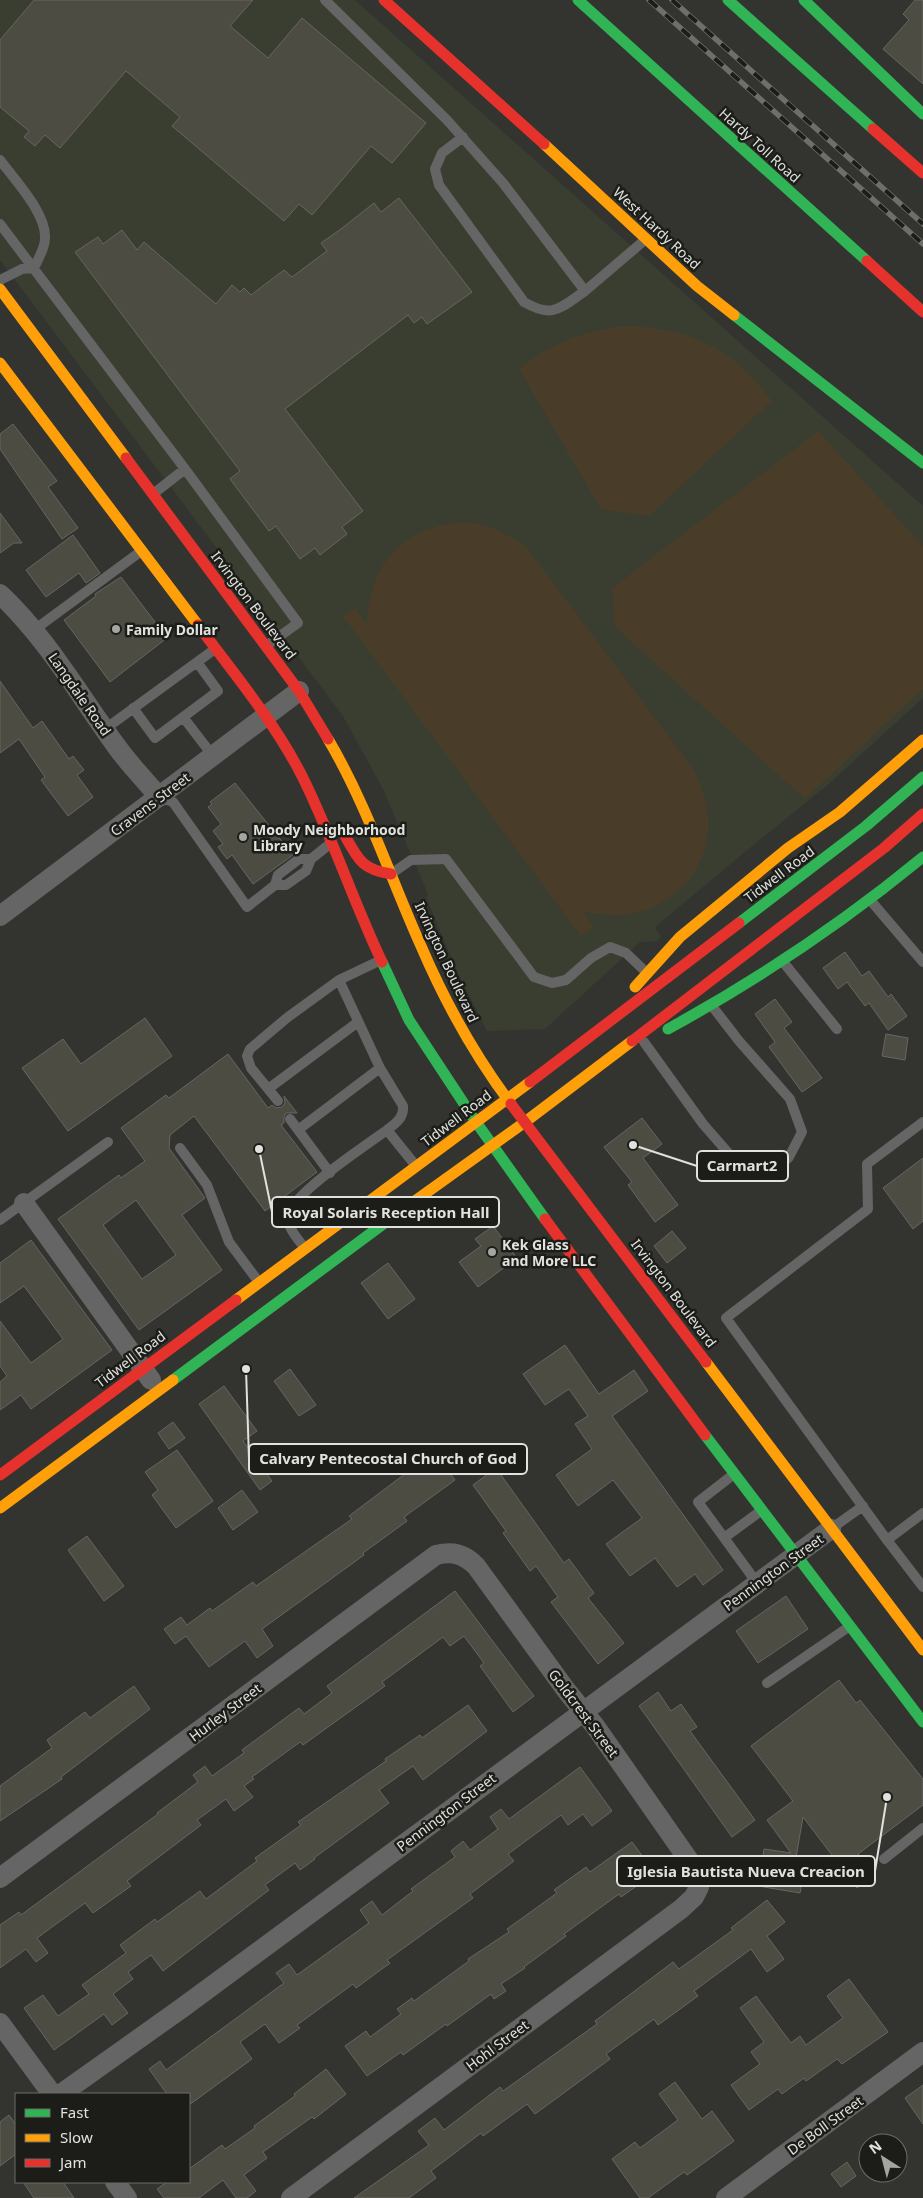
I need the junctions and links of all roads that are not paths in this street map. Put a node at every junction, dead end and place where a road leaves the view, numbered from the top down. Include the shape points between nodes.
1 (325, 0) edge
2 (384, 0) edge
3 (578, 0) edge
4 (728, 0) edge
5 (804, 0) edge
6 (923, 114) edge
7 (463, 137) junction
8 (0, 160) edge
9 (923, 173) edge
10 (0, 224) edge
11 (647, 239) junction
12 (34, 268) junction
13 (0, 280) edge
14 (0, 289) edge
15 (585, 291) junction
16 (923, 312) edge
17 (0, 363) edge
18 (923, 463) edge
19 (185, 468) junction
20 (147, 491) junction
21 (143, 551) junction
22 (0, 594) edge
23 (34, 630) junction
24 (266, 646) junction
25 (216, 649) junction
26 (197, 662) junction
27 (298, 691) junction
28 (133, 708) junction
29 (266, 716) junction
30 (183, 717) junction
31 (105, 730) junction
32 (923, 740) edge
33 (213, 756) junction
34 (301, 774) junction
35 (923, 777) edge
36 (159, 797) junction
37 (330, 811) dead end
38 (923, 814) edge
39 (340, 826) dead end
40 (332, 842) junction
41 (923, 857) edge
42 (391, 874) junction
43 (871, 901) junction
44 (0, 916) edge
45 (381, 960) junction
46 (923, 962) edge
47 (784, 963) junction
48 (647, 973) junction
49 (339, 980) junction
50 (712, 1006) junction
51 (358, 1022) junction
52 (837, 1029) dead end
53 (593, 1034) junction
54 (644, 1042) junction
55 (599, 1066) junction
56 (380, 1068) junction
57 (268, 1090) junction
58 (508, 1099) junction
59 (278, 1101) dead end
60 (290, 1119) dead end
61 (476, 1122) junction
62 (525, 1122) junction
63 (923, 1122) edge
64 (298, 1130) junction
65 (388, 1130) junction
66 (108, 1142) dead end
67 (493, 1146) junction
68 (180, 1148) dead end
69 (416, 1166) junction
70 (330, 1173) junction
71 (24, 1203) junction
72 (0, 1220) edge
73 (304, 1263) junction
74 (259, 1282) junction
75 (143, 1368) junction
76 (158, 1390) junction
77 (2, 1468) edge
78 (735, 1474) junction
79 (863, 1506) junction
80 (0, 1508) edge
81 (763, 1510) junction
82 (923, 1513) edge
83 (831, 1529) junction
84 (724, 1538) junction
85 (887, 1540) junction
86 (452, 1552) joint
87 (796, 1554) junction
88 (757, 1583) junction
89 (923, 1588) edge
90 (850, 1626) junction
91 (923, 1650) edge
92 (767, 1683) dead end
93 (583, 1711) junction
94 (923, 1722) edge
95 (923, 1828) edge
96 (884, 1858) dead end
97 (0, 1878) edge
98 (699, 1887) joint
99 (0, 2023) edge
100 (923, 2052) edge
101 (51, 2093) edge
102 (62, 2093) edge
103 (117, 2183) edge
104 (300, 2195) edge
105 (127, 2198) edge
106 (726, 2198) edge

1 - 7 lane
2 - 11 main road, West Hardy Road
3 - 16 main road, Hardy Toll Road
4 - 9 main road
5 - 6 main road
7 - 15 lane via 503,183
7 - 15 lane via 442,153 435,169 439,185 524,302 538,310 554,311
8 - 12 lane via 35,208 44,229 45,241
10 - 12 lane
11 - 15 lane
11 - 18 main road, West Hardy Road via 697,286
12 - 13 lane via 22,269
12 - 19 lane
14 - 20 main road, Irvington Boulevard
17 - 21 main road via 118,511
19 - 20 lane
19 - 24 lane via 298,622
20 - 24 main road, Irvington Boulevard
21 - 23 lane
21 - 25 main road
22 - 23 street, Langdale Road
23 - 31 street, Langdale Road
24 - 27 main road, Irvington Boulevard
25 - 26 lane
25 - 29 main road
26 - 28 lane
26 - 30 lane via 218,691
27 - 29 street, Cravens Street
27 - 42 main road, Irvington Boulevard via 349,775
28 - 30 lane via 155,738
28 - 31 lane
29 - 33 street, Cravens Street
29 - 34 main road
30 - 33 lane
31 - 36 street, Langdale Road
32 - 48 main road via 840,812 788,848 680,937
33 - 36 street, Cravens Street
34 - 37 main road
34 - 40 main road
35 - 53 main road, Tidwell Road via 866,826
36 - 40 lane via 173,802 247,907 275,885 278,874 299,859 311,860
36 - 44 street, Cravens Street
38 - 55 main road, Tidwell Road via 884,848
39 - 42 main road via 360,864 371,872
40 - 45 main road
41 - 43 main road
42 - 48 lane via 412,860 446,859 534,977 552,983 566,980 610,948 626,953
42 - 58 main road, Irvington Boulevard via 450,1008 487,1072
43 - 46 lane
43 - 47 main road
45 - 49 lane
45 - 61 main road via 409,1020
47 - 50 main road
47 - 52 lane
48 - 53 main road
49 - 51 lane
49 - 57 lane via 250,1049 247,1056 251,1068
50 - 54 main road
50 - 54 lane via 790,1099 802,1132 789,1157 771,1174 737,1163 703,1124
51 - 56 lane
51 - 57 lane
53 - 58 main road, Tidwell Road
54 - 55 main road
55 - 62 main road, Tidwell Road
56 - 64 lane
56 - 65 lane via 403,1106 400,1120
57 - 59 lane
58 - 61 main road, Tidwell Road
58 - 62 main road, Irvington Boulevard
60 - 64 lane
61 - 67 main road
61 - 69 main road, Tidwell Road
62 - 67 main road, Tidwell Road
62 - 83 main road, Irvington Boulevard via 674,1325
63 - 79 lane via 867,1164 868,1209 726,1318
64 - 70 lane
65 - 69 lane
65 - 70 lane
66 - 71 lane
67 - 73 main road, Tidwell Road via 362,1239
67 - 78 main road via 647,1348
68 - 74 lane via 207,1185 229,1242
69 - 73 main road, Tidwell Road
70 - 73 lane via 294,1203 289,1214 289,1225
71 - 72 lane
71 - 75 street
73 - 74 main road, Tidwell Road
73 - 76 main road, Tidwell Road
74 - 75 main road, Tidwell Road
75 - 76 street
75 - 77 main road, Tidwell Road
76 - 80 main road, Tidwell Road
78 - 81 main road
78 - 84 lane via 698,1502
79 - 83 lane
79 - 85 lane
81 - 84 lane
81 - 87 main road
82 - 85 lane
83 - 87 street, Pennington Street
83 - 91 main road, Irvington Boulevard
84 - 88 lane
85 - 89 lane
86 - 93 street, Goldcrest Street via 467,1557 476,1566
86 - 97 street, Hurley Street via 436,1555
87 - 88 street, Pennington Street
87 - 90 main road
88 - 93 street, Pennington Street
90 - 92 lane
90 - 94 main road
93 - 98 street, Goldcrest Street via 683,1849 699,1878
93 - 102 street, Pennington Street
95 - 96 lane
98 - 104 street, Hohl Street via 681,1909
99 - 101 street
100 - 106 street, De Boll Street
103 - 105 street

